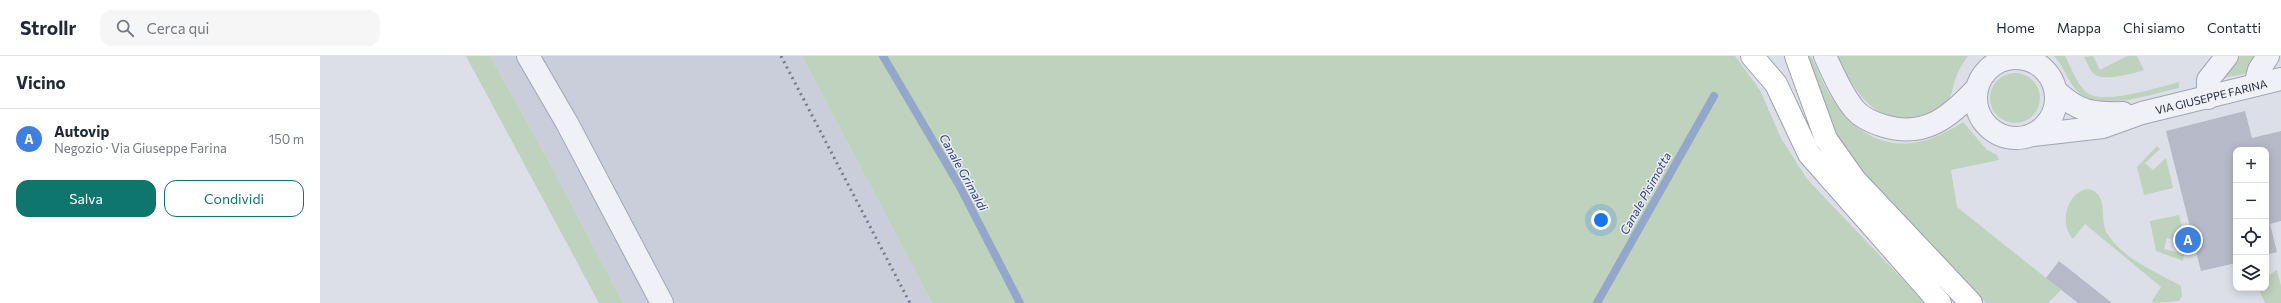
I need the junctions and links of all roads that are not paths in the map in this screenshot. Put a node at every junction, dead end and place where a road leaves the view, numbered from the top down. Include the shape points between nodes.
1 (528, 56) edge
2 (1752, 56) edge
3 (1796, 56) edge
4 (1825, 56) edge
5 (2227, 56) edge
6 (2268, 56) edge
7 (1993, 61) edge
8 (2281, 79) edge
9 (2255, 85) junction
10 (1976, 89) junction
11 (2056, 91) junction
12 (2208, 98) junction
13 (2142, 113) junction
14 (2033, 135) junction
15 (662, 303) edge
16 (1940, 303) edge
17 (1971, 303) edge

1 - 15 street via 567,123
2 - 16 main road via 1776,84 1809,154
3 - 17 main road via 1826,139 1855,180
4 - 10 street via 1855,110 1873,123 1898,130 1917,130 1942,120 1958,109
5 - 12 street via 2208,80
6 - 9 street via 2259,70
7 - 10 street
7 - 11 street via 2017,58 2031,61 2043,68 2051,78
8 - 9 street, VIA GIUSEPPE FARINA
9 - 12 street, VIA GIUSEPPE FARINA
10 - 14 street via 1979,114 1990,130 2007,138 2020,139
11 - 13 street via 2069,103 2082,110 2098,114
11 - 14 street via 2052,117 2044,128
12 - 13 street, VIA GIUSEPPE FARINA
13 - 14 street via 2103,127

